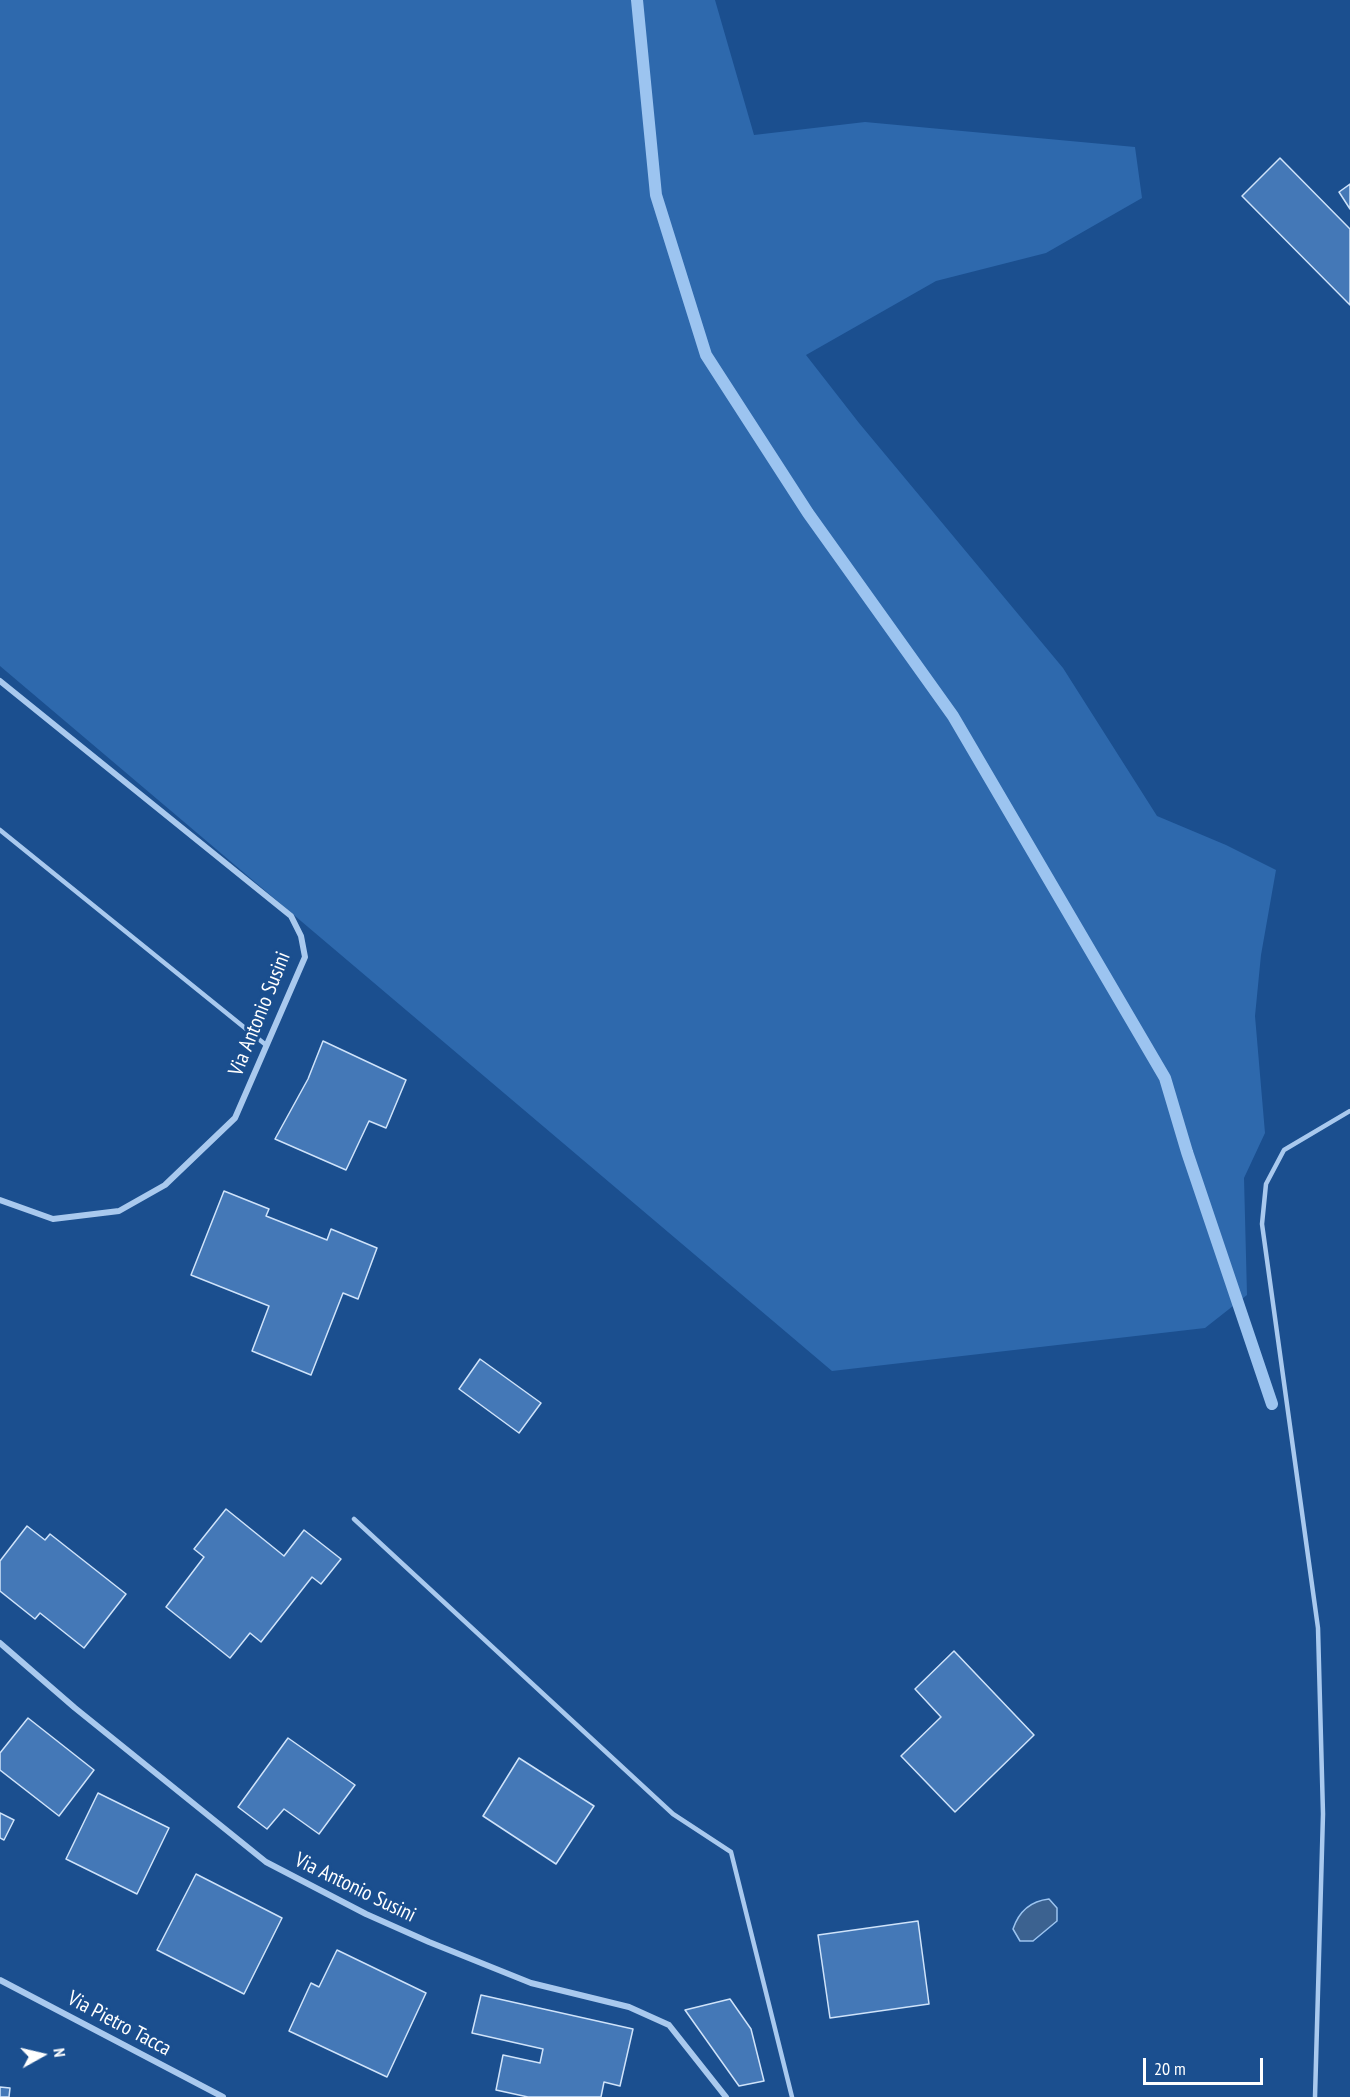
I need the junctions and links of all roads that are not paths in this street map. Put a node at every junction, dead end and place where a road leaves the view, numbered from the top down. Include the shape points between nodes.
1 (0, 681) edge
2 (0, 830) edge
3 (266, 1045) junction
4 (1350, 1111) edge
5 (0, 1200) edge
6 (354, 1519) dead end
7 (0, 1643) edge
8 (0, 1980) edge
9 (223, 2097) edge
10 (726, 2097) edge
11 (792, 2097) edge
12 (1315, 2097) edge

1 - 3 street, Via Antonio Susini via 291,916 301,936 305,957
2 - 3 lane
3 - 5 street, Via Antonio Susini via 235,1118 165,1185 119,1211 53,1220
4 - 12 lane via 1284,1150 1266,1184 1262,1224 1318,1628 1323,1814
6 - 11 lane via 673,1814 731,1852
7 - 10 street, Via Antonio Susini via 266,1862 439,1947 531,1983 629,2007 669,2025
8 - 9 street, Via Pietro Tacca

